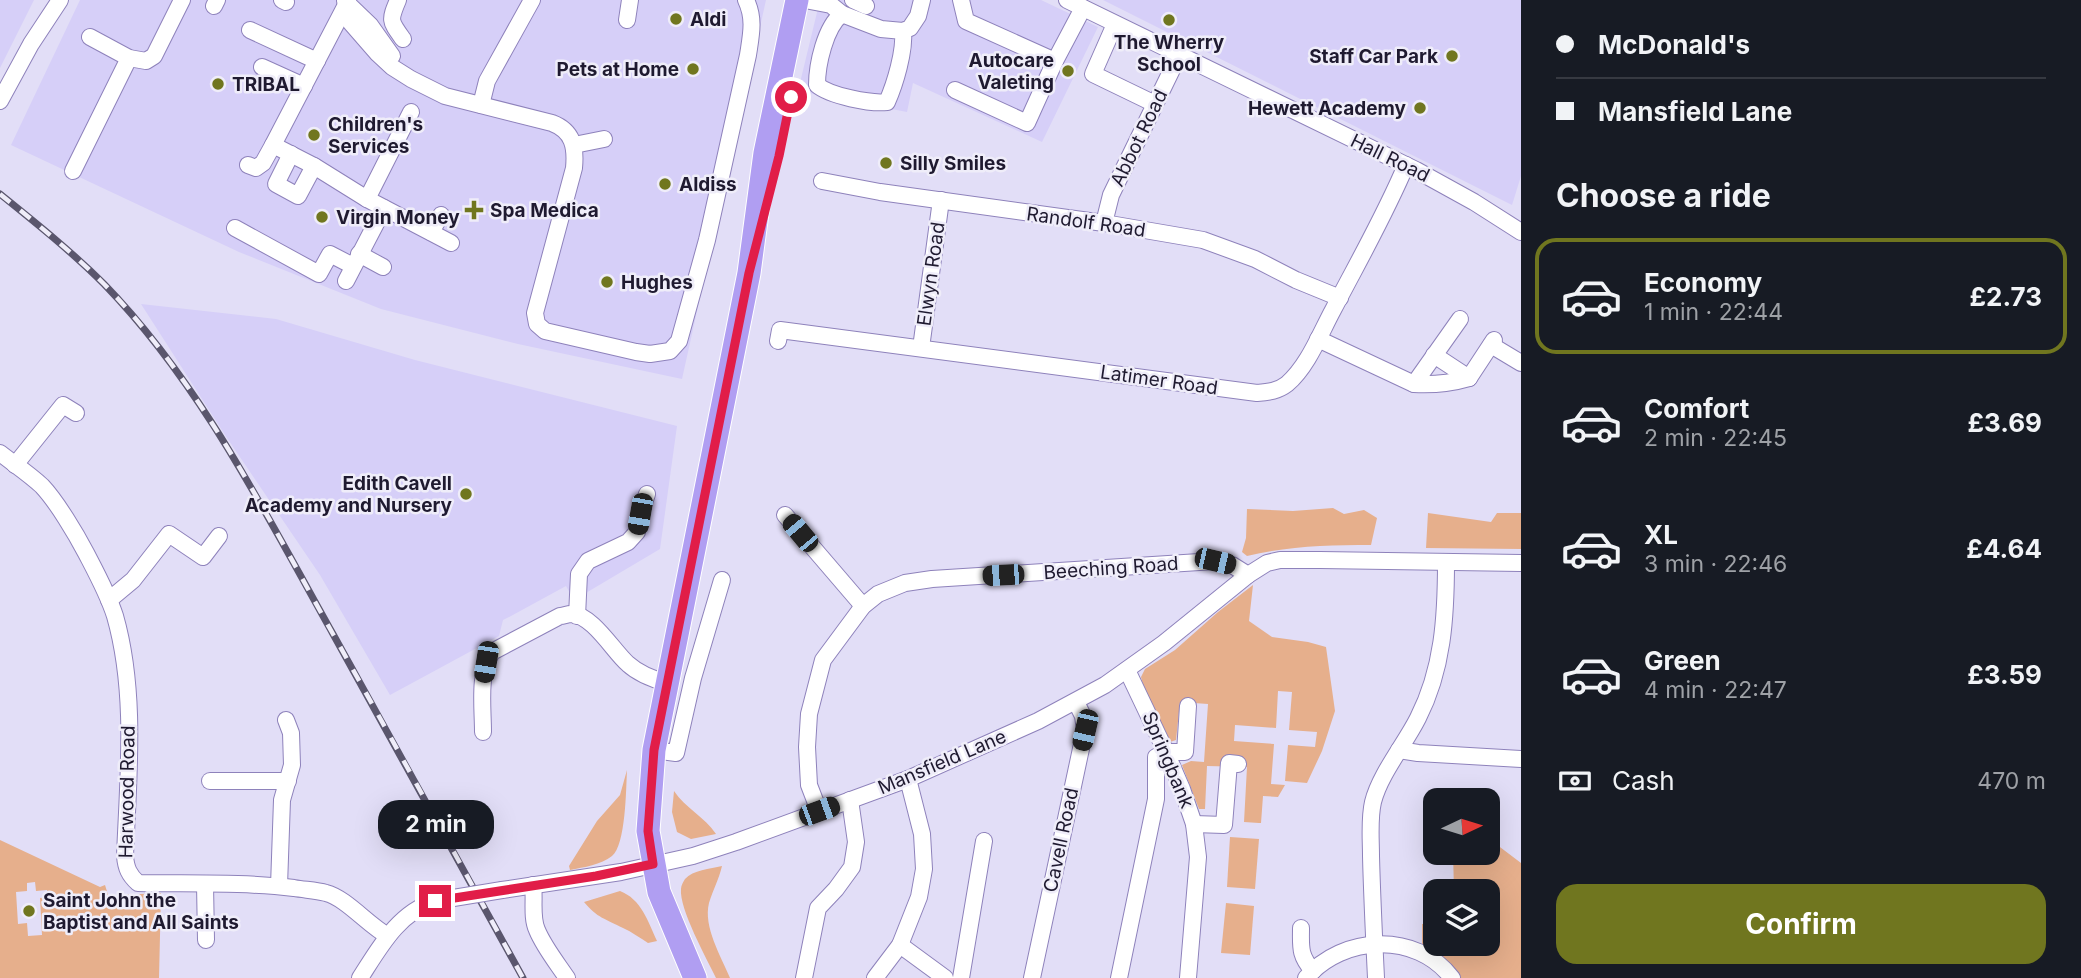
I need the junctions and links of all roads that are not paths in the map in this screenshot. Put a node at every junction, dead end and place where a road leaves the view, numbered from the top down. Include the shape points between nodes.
1 (60, 0) edge
2 (182, 0) edge
3 (398, 0) edge
4 (531, 0) edge
5 (630, 0) edge
6 (746, 0) edge
7 (797, 0) edge
8 (922, 0) edge
9 (961, 0) edge
10 (1067, 0) edge
11 (347, 1) edge
12 (827, 4) edge
13 (1083, 8) junction
14 (627, 20) dead end
15 (1115, 24) junction
16 (250, 30) dead end
17 (903, 31) junction
18 (90, 37) dead end
19 (403, 39) dead end
20 (1179, 55) junction
21 (129, 58) junction
22 (317, 61) junction
23 (1055, 61) junction
24 (262, 67) dead end
25 (304, 86) junction
26 (955, 90) dead end
27 (0, 101) edge
28 (1155, 104) junction
29 (481, 105) junction
30 (411, 112) dead end
31 (604, 139) dead end
32 (273, 145) junction
33 (574, 145) junction
34 (291, 154) junction
35 (1406, 165) junction
36 (252, 166) dead end
37 (314, 166) junction
38 (73, 170) dead end
39 (822, 181) dead end
40 (367, 199) junction
41 (941, 200) junction
42 (384, 208) junction
43 (440, 215) dead end
44 (1104, 223) junction
45 (235, 228) dead end
46 (431, 232) junction
47 (1521, 232) edge
48 (451, 243) dead end
49 (356, 260) junction
50 (383, 267) dead end
51 (749, 273) junction
52 (346, 281) dead end
53 (1340, 298) junction
54 (1460, 319) dead end
55 (781, 329) dead end
56 (1318, 339) junction
57 (921, 348) junction
58 (1434, 355) junction
59 (1521, 363) edge
60 (1469, 378) junction
61 (1414, 384) junction
62 (76, 413) dead end
63 (0, 453) edge
64 (15, 465) junction
65 (648, 494) dead end
66 (785, 515) dead end
67 (219, 536) dead end
68 (1446, 562) junction
69 (1521, 563) edge
70 (1248, 575) junction
71 (722, 580) dead end
72 (109, 600) junction
73 (863, 606) junction
74 (577, 616) junction
75 (1127, 670) junction
76 (667, 684) junction
77 (1076, 702) junction
78 (1188, 706) dead end
79 (286, 720) dead end
80 (483, 732) dead end
81 (654, 750) junction
82 (1399, 750) junction
83 (1169, 758) junction
84 (1521, 759) edge
85 (1238, 764) dead end
86 (908, 779) junction
87 (210, 781) dead end
88 (288, 781) junction
89 (850, 800) junction
90 (819, 811) junction
91 (1194, 824) junction
92 (984, 841) dead end
93 (653, 864) junction
94 (205, 884) junction
95 (533, 885) junction
96 (279, 886) junction
97 (1301, 928) dead end
98 (388, 936) junction
99 (206, 940) dead end
100 (1374, 944) junction
101 (900, 945) junction
102 (1309, 974) edge
103 (360, 978) edge
104 (567, 978) edge
105 (695, 978) edge
106 (804, 978) edge
107 (875, 978) edge
108 (945, 978) edge
109 (961, 978) edge
110 (1032, 978) edge
111 (1119, 978) edge
112 (1188, 978) edge
113 (1376, 978) edge
114 (1452, 978) edge

1 - 27 street
2 - 21 street via 154,56 146,61
3 - 19 street via 392,24
4 - 29 street via 487,81
5 - 14 street
6 - 33 street via 753,26 748,55 706,240 679,341 670,351 636,352 545,331 537,324 535,313 574,168
7 - 51 highway via 765,153
8 - 17 street via 918,16
9 - 23 street via 966,21
10 - 13 street, Hall Road
11 - 22 street
11 - 29 street via 351,23 392,67 445,96
12 - 17 street via 881,29
12 - 17 street via 835,19 817,70 817,85 824,91 873,104 887,102
12 - 51 highway via 783,141
13 - 15 street, Hall Road
13 - 23 street
15 - 20 street, Hall Road
15 - 28 street via 1094,74
16 - 22 street
18 - 21 street
20 - 28 street, Abbot Road
20 - 35 street, Hall Road
21 - 38 street
22 - 25 street
23 - 26 street via 1027,123
24 - 25 street
25 - 32 street
28 - 44 street, Abbot Road via 1111,195
29 - 33 street via 561,127
30 - 40 street
31 - 33 street
32 - 34 street
32 - 36 street via 263,163
34 - 37 street
34 - 37 street via 275,184 299,196
35 - 47 street, Hall Road
35 - 53 street, Latimer Road
37 - 40 street
39 - 41 street, Randolf Road
40 - 42 street
41 - 44 street, Randolf Road
41 - 57 street, Elwyn Road
42 - 46 street
42 - 49 street
43 - 46 street
44 - 53 street, Randolf Road via 1203,240
45 - 49 street via 319,274 330,254
46 - 48 street
49 - 50 street
49 - 52 street
51 - 76 highway
53 - 56 street, Latimer Road
54 - 58 street
55 - 57 street, Latimer Road
56 - 57 street, Latimer Road via 1287,384 1276,391 1257,393
56 - 61 street
58 - 60 street
58 - 61 street
59 - 60 street via 1492,342
60 - 61 street
62 - 64 street via 63,405
63 - 64 street, Harwood Road
64 - 72 street, Harwood Road via 43,487 79,538
65 - 74 street via 638,532 628,542 588,561 579,574
66 - 73 street
67 - 72 street via 203,557 169,534 133,580
68 - 69 street, Mansfield Lane
68 - 70 street, Mansfield Lane via 1280,561
68 - 82 street via 1440,659 1418,718
70 - 73 street, Beeching Road via 1215,561 932,579 905,583
70 - 75 street, Mansfield Lane
71 - 81 street via 676,753
72 - 94 street, Harwood Road via 121,643 128,701 126,867 138,884
73 - 90 street, Beeching Road via 823,660 811,704 809,785
74 - 76 street via 611,643 627,663
74 - 80 street via 560,616 492,652 483,676
75 - 77 street, Mansfield Lane
75 - 83 street, Springbank
76 - 81 highway
77 - 86 street, Mansfield Lane
77 - 110 street, Cavell Road via 1085,730
78 - 83 street via 1185,752
79 - 88 street via 293,750
81 - 93 highway via 648,831
82 - 84 street
82 - 100 street via 1373,802
83 - 91 street, Springbank
83 - 111 street via 1156,757 1156,799
85 - 91 street via 1229,763 1224,825
86 - 89 street, Mansfield Lane
86 - 101 street via 922,834 924,869 919,897
87 - 88 street
88 - 96 street via 282,800
89 - 90 street, Mansfield Lane
89 - 106 street via 856,842 852,867 818,908
90 - 93 street, Mansfield Lane via 684,859
91 - 112 street, Springbank via 1198,857
92 - 109 street
93 - 95 street, Mansfield Lane
93 - 105 highway via 659,892
94 - 96 street, Harwood Road
94 - 99 street
95 - 98 street, Mansfield Lane, bridge via 420,906
95 - 104 street via 537,930
96 - 98 street, Harwood Road via 326,892
97 - 102 street via 1301,954
98 - 103 street, Mansfield Lane
100 - 102 street via 1337,954
100 - 113 street
100 - 114 street via 1414,950 1434,960
101 - 107 street
101 - 108 street

